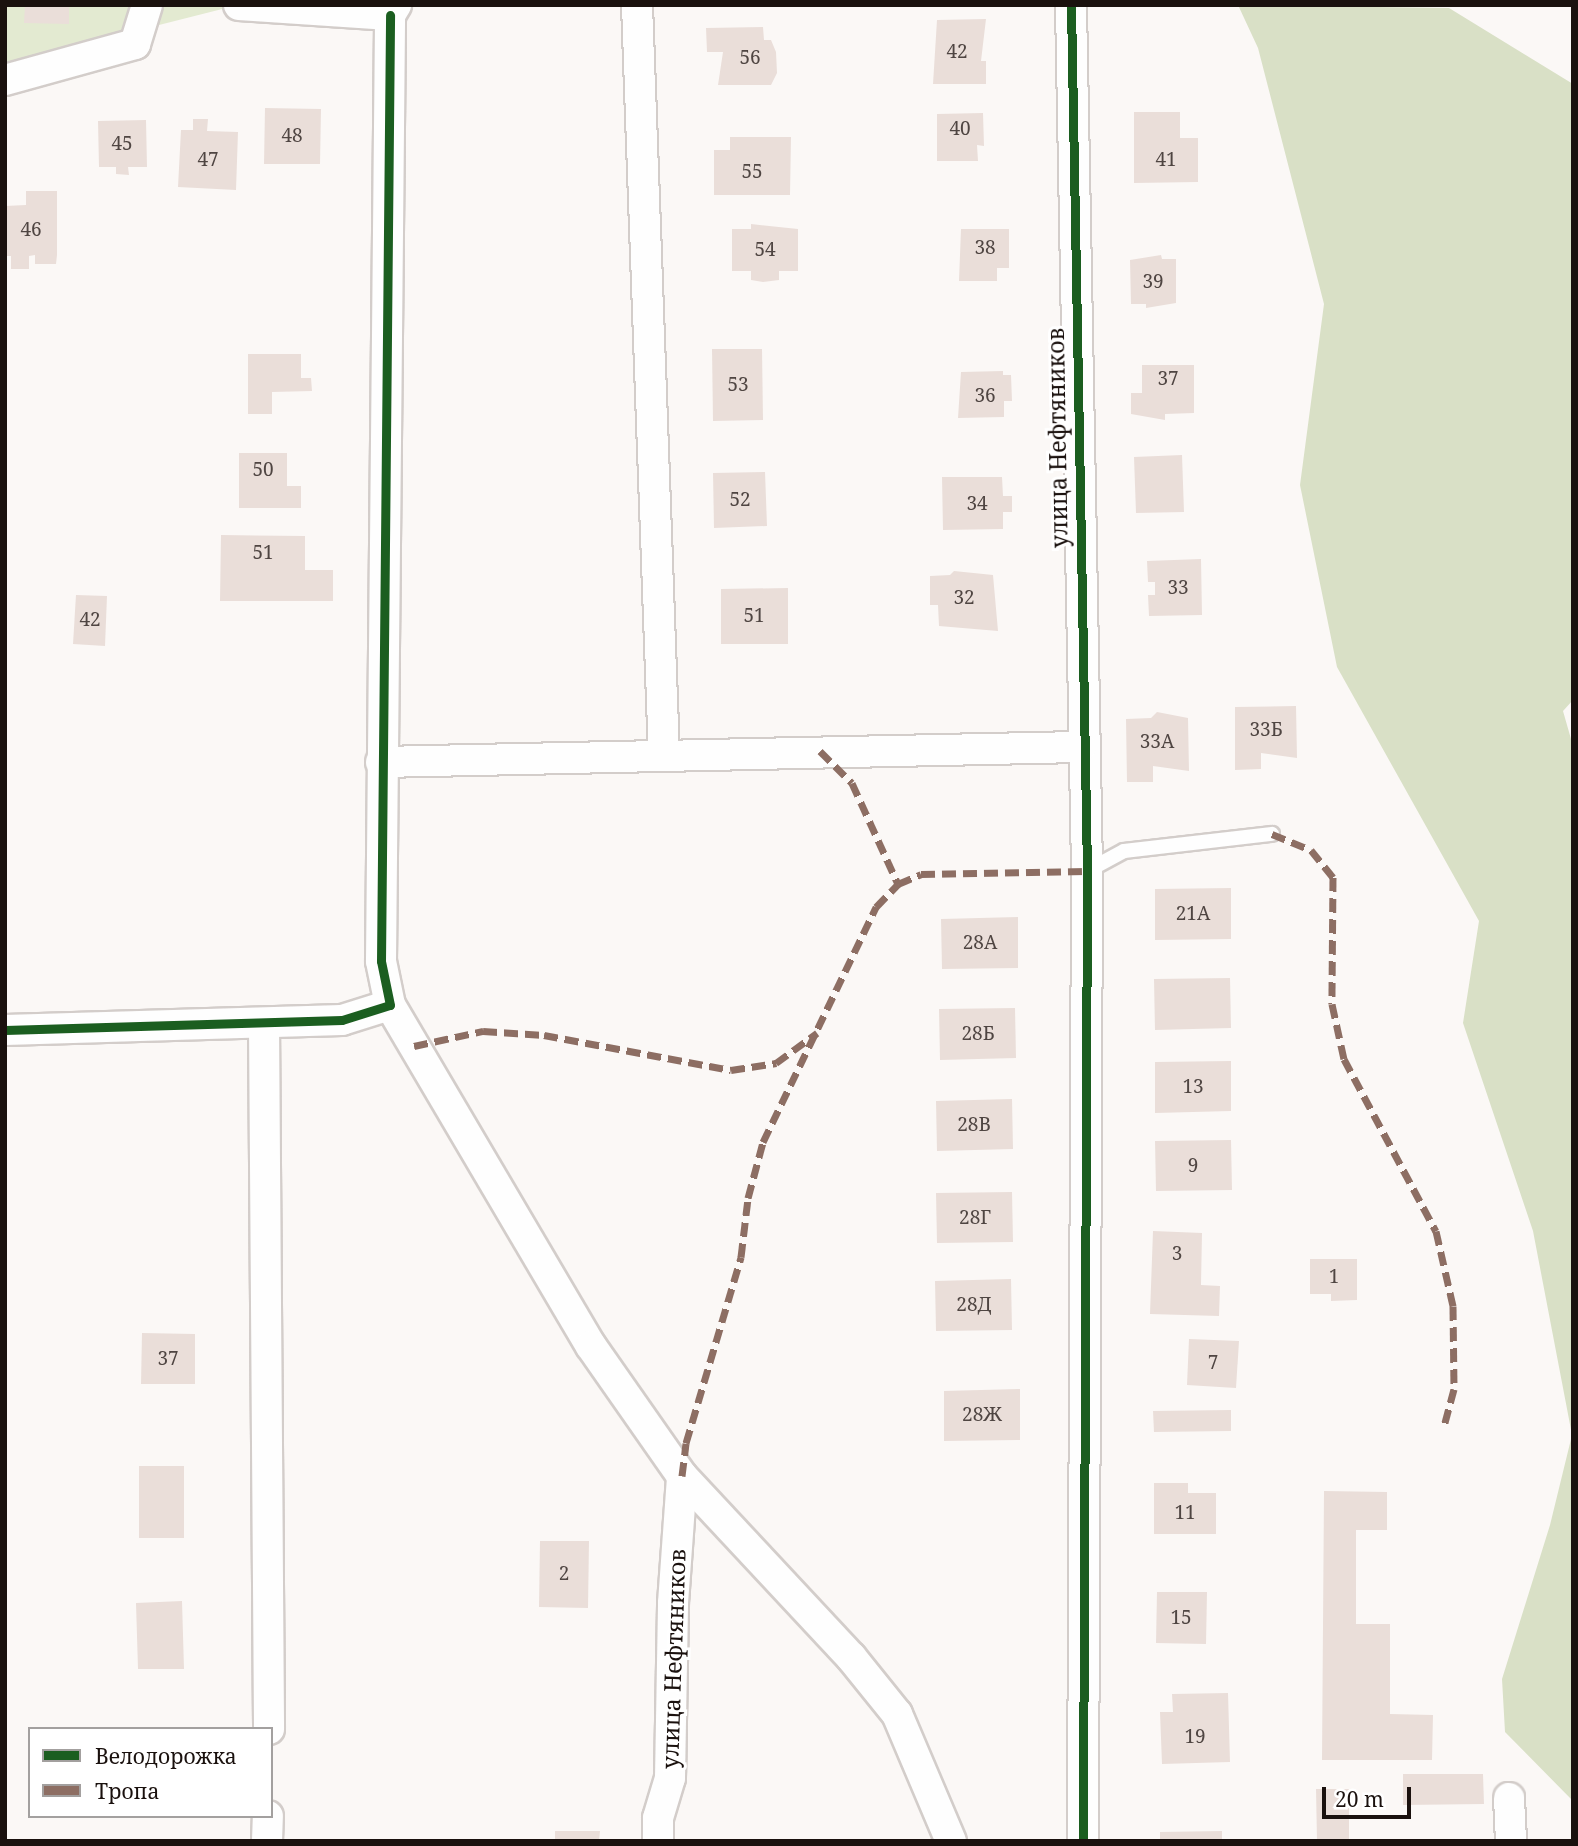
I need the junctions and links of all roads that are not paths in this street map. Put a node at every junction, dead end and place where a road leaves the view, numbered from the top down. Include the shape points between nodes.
1 (147, 5) edge
2 (239, 5) edge
3 (637, 5) edge
4 (1071, 5) edge
5 (393, 10) edge
6 (5, 80) edge
7 (1081, 747) junction
8 (664, 756) junction
9 (382, 762) junction
10 (1272, 834) dead end
11 (1087, 871) junction
12 (390, 1005) junction
13 (264, 1024) junction
14 (5, 1030) edge
15 (682, 1476) junction
16 (269, 1727) edge
17 (1509, 1798) dead end
18 (268, 1818) edge
19 (267, 1841) edge
20 (658, 1841) edge
21 (951, 1841) edge
22 (1083, 1841) edge
23 (1511, 1841) edge

1 - 6 street via 135,44
2 - 5 street
3 - 8 street
4 - 7 street, улица Нефтяников
5 - 9 street
7 - 8 street
7 - 11 street, улица Нефтяников
8 - 9 street
9 - 12 street via 381,961
10 - 11 lane via 1124,851
11 - 22 street, улица Нефтяников
12 - 13 street via 342,1020
12 - 15 street via 592,1346
13 - 14 street
13 - 16 street
15 - 20 street, улица Нефтяников via 673,1603 670,1778 658,1818
15 - 21 street via 851,1657 897,1714
17 - 23 street
18 - 19 street

